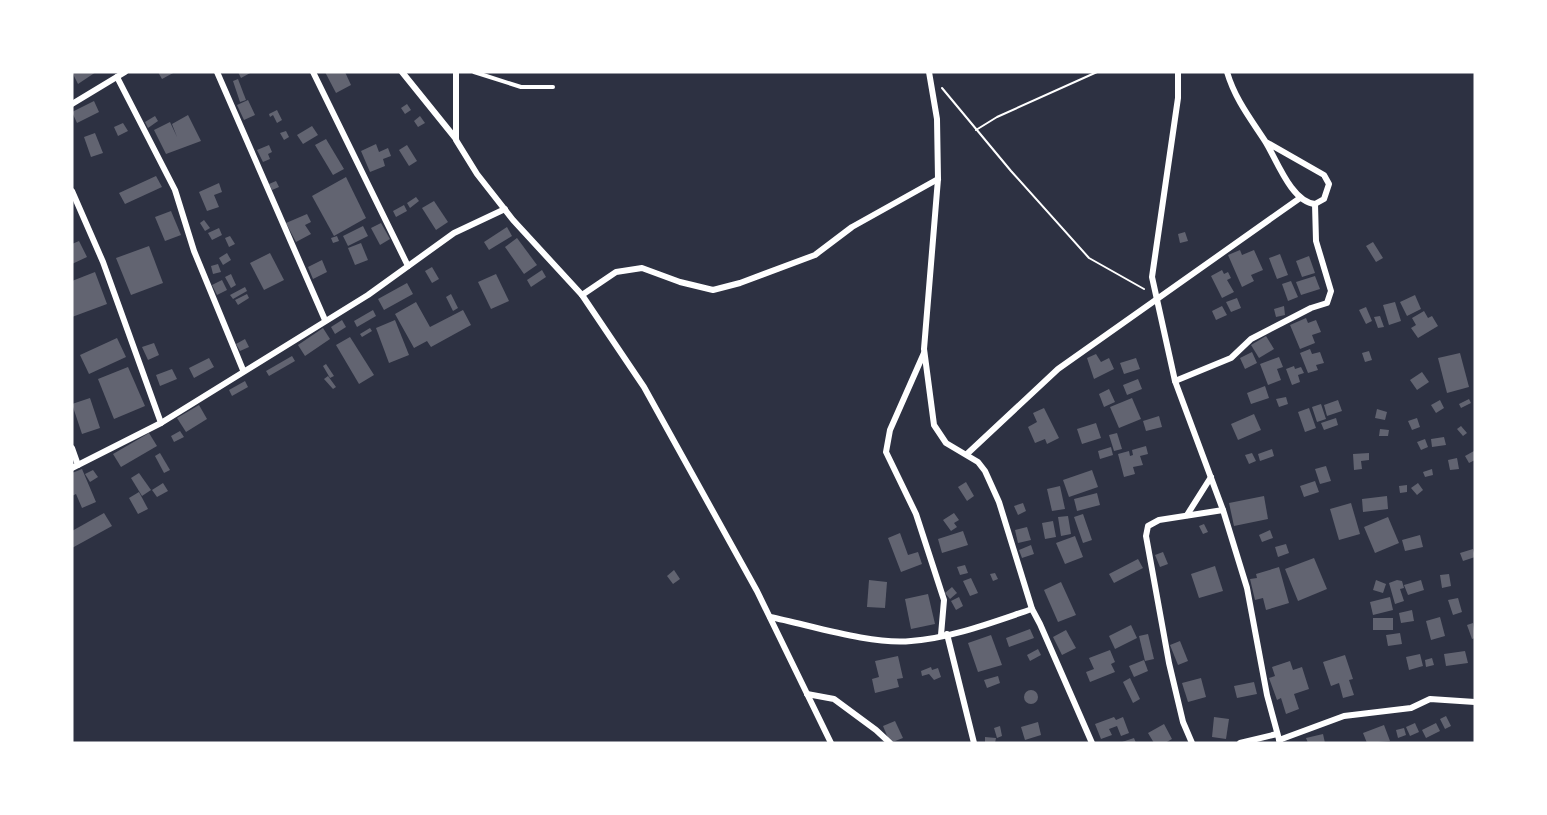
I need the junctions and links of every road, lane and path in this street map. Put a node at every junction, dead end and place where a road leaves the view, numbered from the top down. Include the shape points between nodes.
1 (125, 72) edge
2 (217, 72) edge
3 (313, 72) edge
4 (402, 72) edge
5 (456, 72) edge
6 (474, 72) edge
7 (1097, 72) edge
8 (1178, 72) edge
9 (1227, 72) edge
10 (930, 73) edge
11 (117, 77) junction
12 (553, 87) dead end
13 (72, 104) edge
14 (976, 130) junction
15 (456, 140) junction
16 (1266, 141) junction
17 (938, 179) junction
18 (72, 191) edge
19 (1300, 198) junction
20 (1315, 204) junction
21 (505, 209) junction
22 (408, 266) junction
23 (582, 295) junction
24 (1158, 297) junction
25 (325, 320) junction
26 (925, 351) junction
27 (243, 370) junction
28 (1175, 381) junction
29 (161, 423) junction
30 (72, 448) edge
31 (967, 454) junction
32 (75, 466) edge
33 (1211, 477) junction
34 (1223, 510) junction
35 (1187, 515) junction
36 (1032, 609) junction
37 (770, 617) junction
38 (944, 635) junction
39 (807, 694) junction
40 (1475, 702) edge
41 (1278, 739) edge
42 (831, 743) edge
43 (890, 743) edge
44 (974, 743) edge
45 (1092, 743) edge
46 (1192, 743) edge
47 (1240, 743) edge

1 - 11 street
2 - 25 street
3 - 22 street
4 - 15 street
5 - 15 street
6 - 12 lane via 521,87
7 - 14 path
8 - 24 street via 1178,98 1152,277
9 - 16 street via 1251,124
10 - 14 path
10 - 17 street via 938,118
11 - 13 street
11 - 27 street via 175,190 194,251
14 - 24 path via 1089,258
15 - 21 street
16 - 19 street via 1274,161
16 - 20 street via 1324,175 1329,184 1328,195
17 - 23 street via 852,227 815,255 740,283 713,290 642,268 616,272
17 - 26 street
18 - 29 street via 103,262
19 - 20 street
19 - 24 street
20 - 28 street via 1316,241 1332,291 1327,303 1251,339 1231,358
21 - 22 street via 454,233
21 - 23 street
22 - 25 street
23 - 37 street via 644,387
24 - 28 street
24 - 31 street via 1058,369
25 - 27 street
26 - 31 street via 934,425 946,443
26 - 38 street via 890,430 886,452 916,514 944,600
27 - 29 street
28 - 33 street
29 - 32 street
30 - 32 street
31 - 36 street via 985,471 999,502
33 - 34 street
33 - 35 street
34 - 35 street
34 - 41 street via 1247,588
35 - 46 street via 1151,522 1146,536 1169,663
36 - 38 street
36 - 45 street
37 - 38 street via 875,639 910,641
37 - 39 street
38 - 44 street
39 - 42 street
39 - 43 street via 834,699
40 - 41 street via 1430,699 1411,708 1344,716
41 - 47 street

